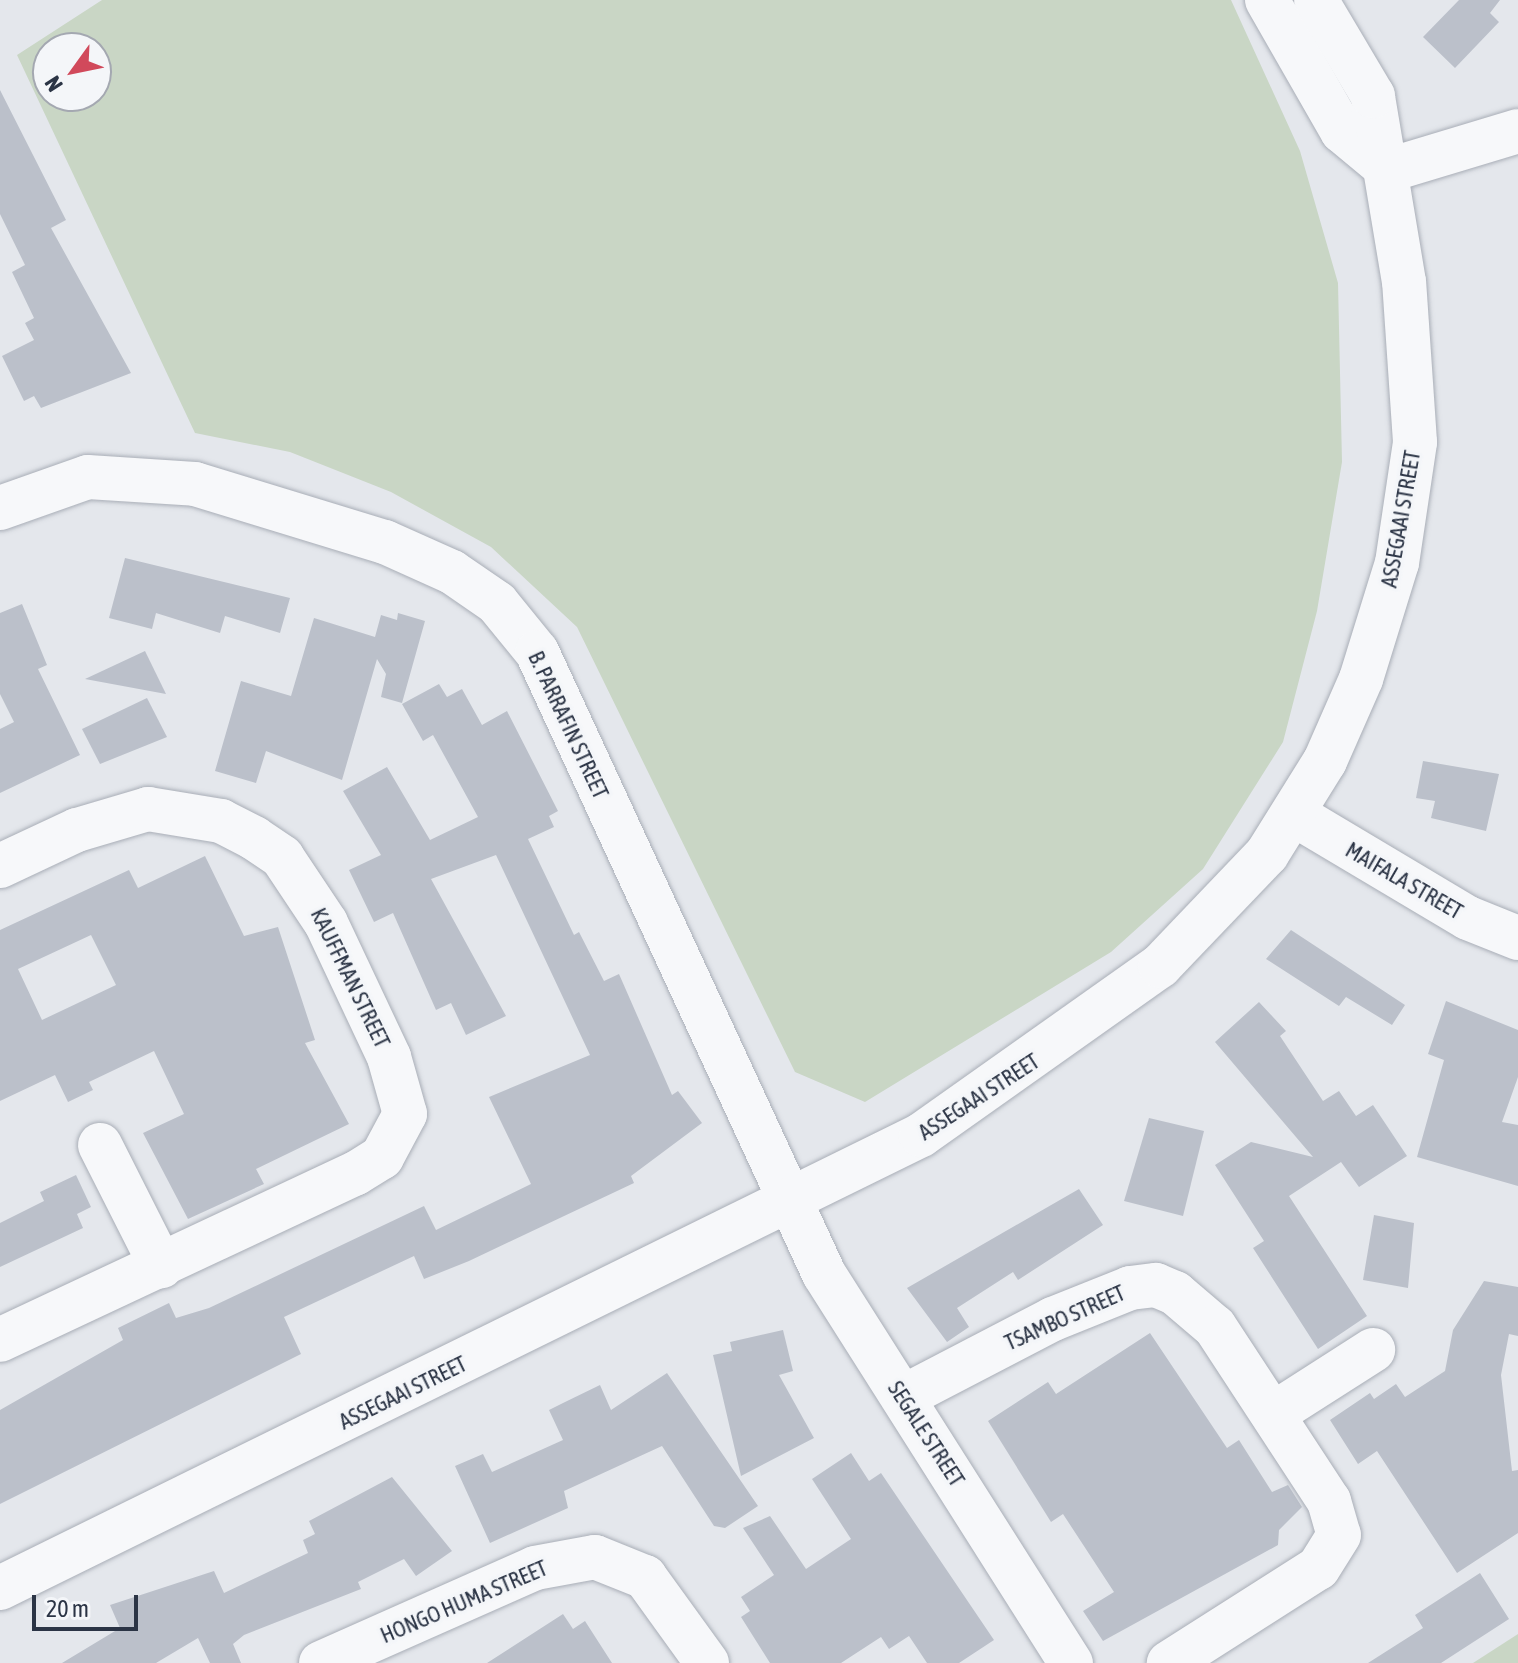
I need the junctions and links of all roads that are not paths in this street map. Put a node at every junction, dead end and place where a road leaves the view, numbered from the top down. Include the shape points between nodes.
1 (1267, 0) edge
2 (1316, 0) edge
3 (1518, 131) edge
4 (1389, 170) junction
5 (0, 508) edge
6 (1295, 815) junction
7 (0, 866) edge
8 (1518, 938) edge
9 (100, 1145) dead end
10 (791, 1201) junction
11 (161, 1266) junction
12 (0, 1340) edge
13 (1373, 1350) dead end
14 (903, 1397) junction
15 (1273, 1414) junction
16 (0, 1588) edge
17 (338, 1660) edge
18 (707, 1663) edge
19 (1071, 1663) edge
20 (1169, 1663) edge

1 - 4 street via 1342,131
2 - 4 street, ASSEGAAI STREET via 1373,96
3 - 4 street
4 - 6 street, ASSEGAAI STREET via 1415,442 1400,548 1361,679
5 - 10 street, B. PARRAFIN STREET via 88,477 195,484 385,542 452,572 497,603 537,652
6 - 8 street, MAIFALA STREET via 1468,918
6 - 10 street, ASSEGAAI STREET via 1160,966 1068,1037 921,1135
7 - 11 street, KAUFFMAN STREET via 77,830 148,809 200,816 254,838 282,857 306,890 402,1091 402,1124 382,1157
9 - 11 street
10 - 14 street, SEGALE STREET via 824,1274
10 - 16 street, ASSEGAAI STREET
11 - 12 street, KAUFFMAN STREET
13 - 15 street
14 - 15 street, TSAMBO STREET via 1053,1319 1156,1285 1215,1327
14 - 19 street, SEGALE STREET
15 - 20 street, TSAMBO STREET via 1329,1501 1339,1535 1332,1553
17 - 18 street, HONGO HUMA STREET via 535,1568 595,1557 645,1577

